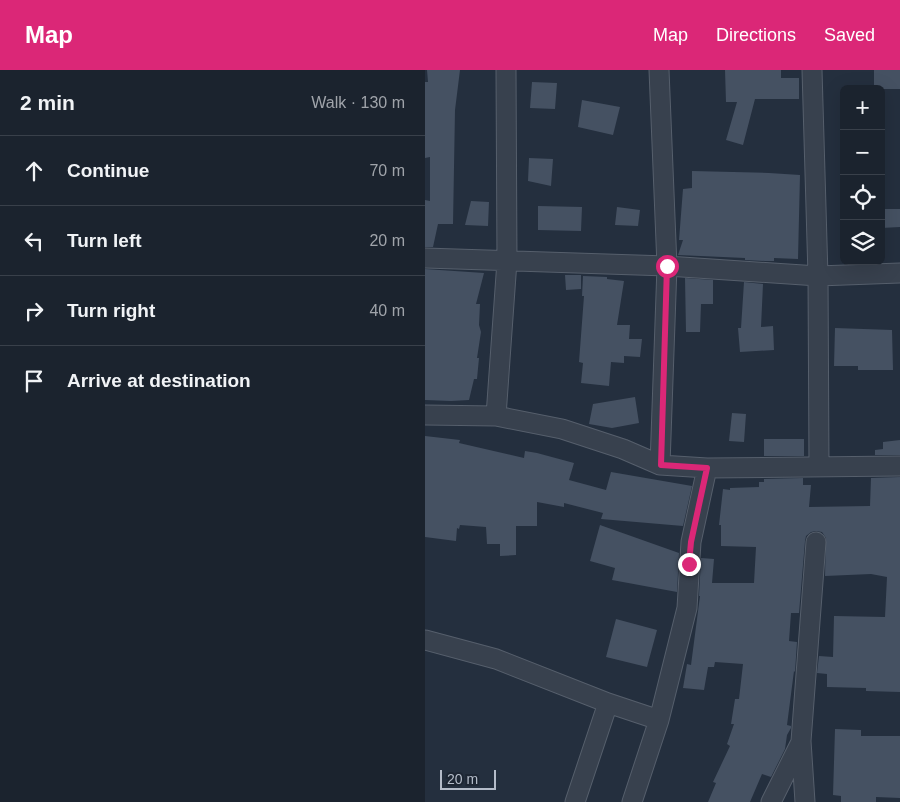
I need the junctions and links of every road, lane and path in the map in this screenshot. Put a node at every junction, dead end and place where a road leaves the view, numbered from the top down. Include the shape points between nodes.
1 (506, 70) edge
2 (659, 70) edge
3 (812, 70) edge
4 (425, 258) edge
5 (507, 261) junction
6 (667, 266) junction
7 (900, 273) edge
8 (818, 276) junction
9 (425, 415) edge
10 (496, 416) junction
11 (661, 465) junction
12 (819, 466) junction
13 (900, 466) edge
14 (707, 468) junction
15 (816, 542) dead end
16 (425, 640) edge
17 (608, 703) junction
18 (659, 720) junction
19 (801, 741) junction
20 (575, 802) edge
21 (632, 802) edge
22 (771, 802) edge
23 (805, 802) edge

1 - 5 street
2 - 6 street
3 - 8 street
4 - 5 street
5 - 6 street
5 - 10 street
6 - 8 street
6 - 11 street
7 - 8 street
8 - 12 street
9 - 10 street
10 - 11 street via 562,429
11 - 14 street
12 - 13 street
12 - 14 street
14 - 18 street via 691,542 687,608
15 - 19 street
16 - 17 street via 496,659
17 - 18 street
17 - 20 street
18 - 21 street
19 - 22 street
19 - 23 street

